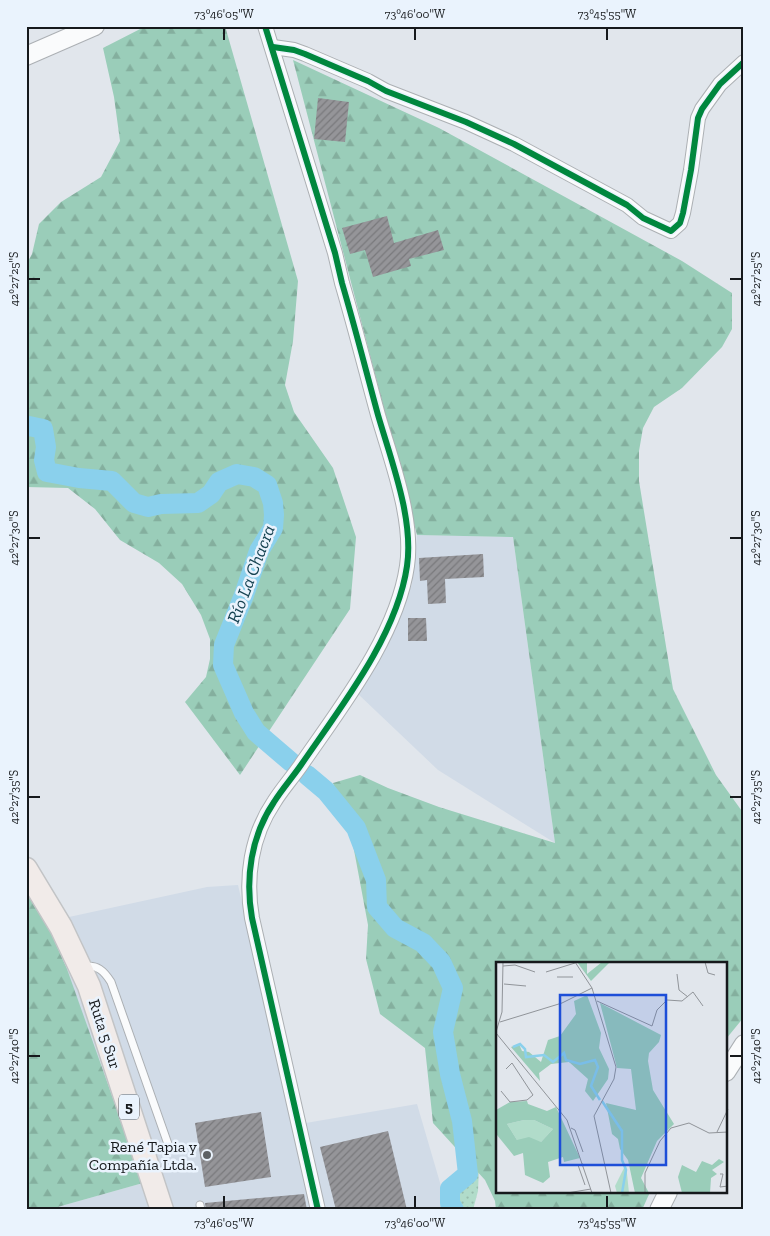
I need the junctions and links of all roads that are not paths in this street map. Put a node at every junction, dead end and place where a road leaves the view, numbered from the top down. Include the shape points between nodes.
1 (95, 26) edge
2 (265, 26) edge
3 (273, 47) junction
4 (26, 56) edge
5 (744, 62) edge
6 (26, 869) edge
7 (81, 968) junction
8 (744, 1044) edge
9 (728, 1069) edge
10 (168, 1144) dead end
11 (667, 1194) edge
12 (162, 1210) edge
13 (318, 1210) edge
14 (659, 1210) edge

1 - 4 street
2 - 3 street
3 - 5 street via 305,54 514,144 671,231 680,223 683,213 698,118 720,84
3 - 13 street via 335,253 395,475 408,538 405,580 385,633 361,677 273,803 258,833 250,866 252,918
6 - 7 highway, Ruta 5 Sur / 5 via 50,907
7 - 10 lane via 98,968 111,982
7 - 12 highway, Ruta 5 Sur / 5
8 - 9 street
11 - 14 street

